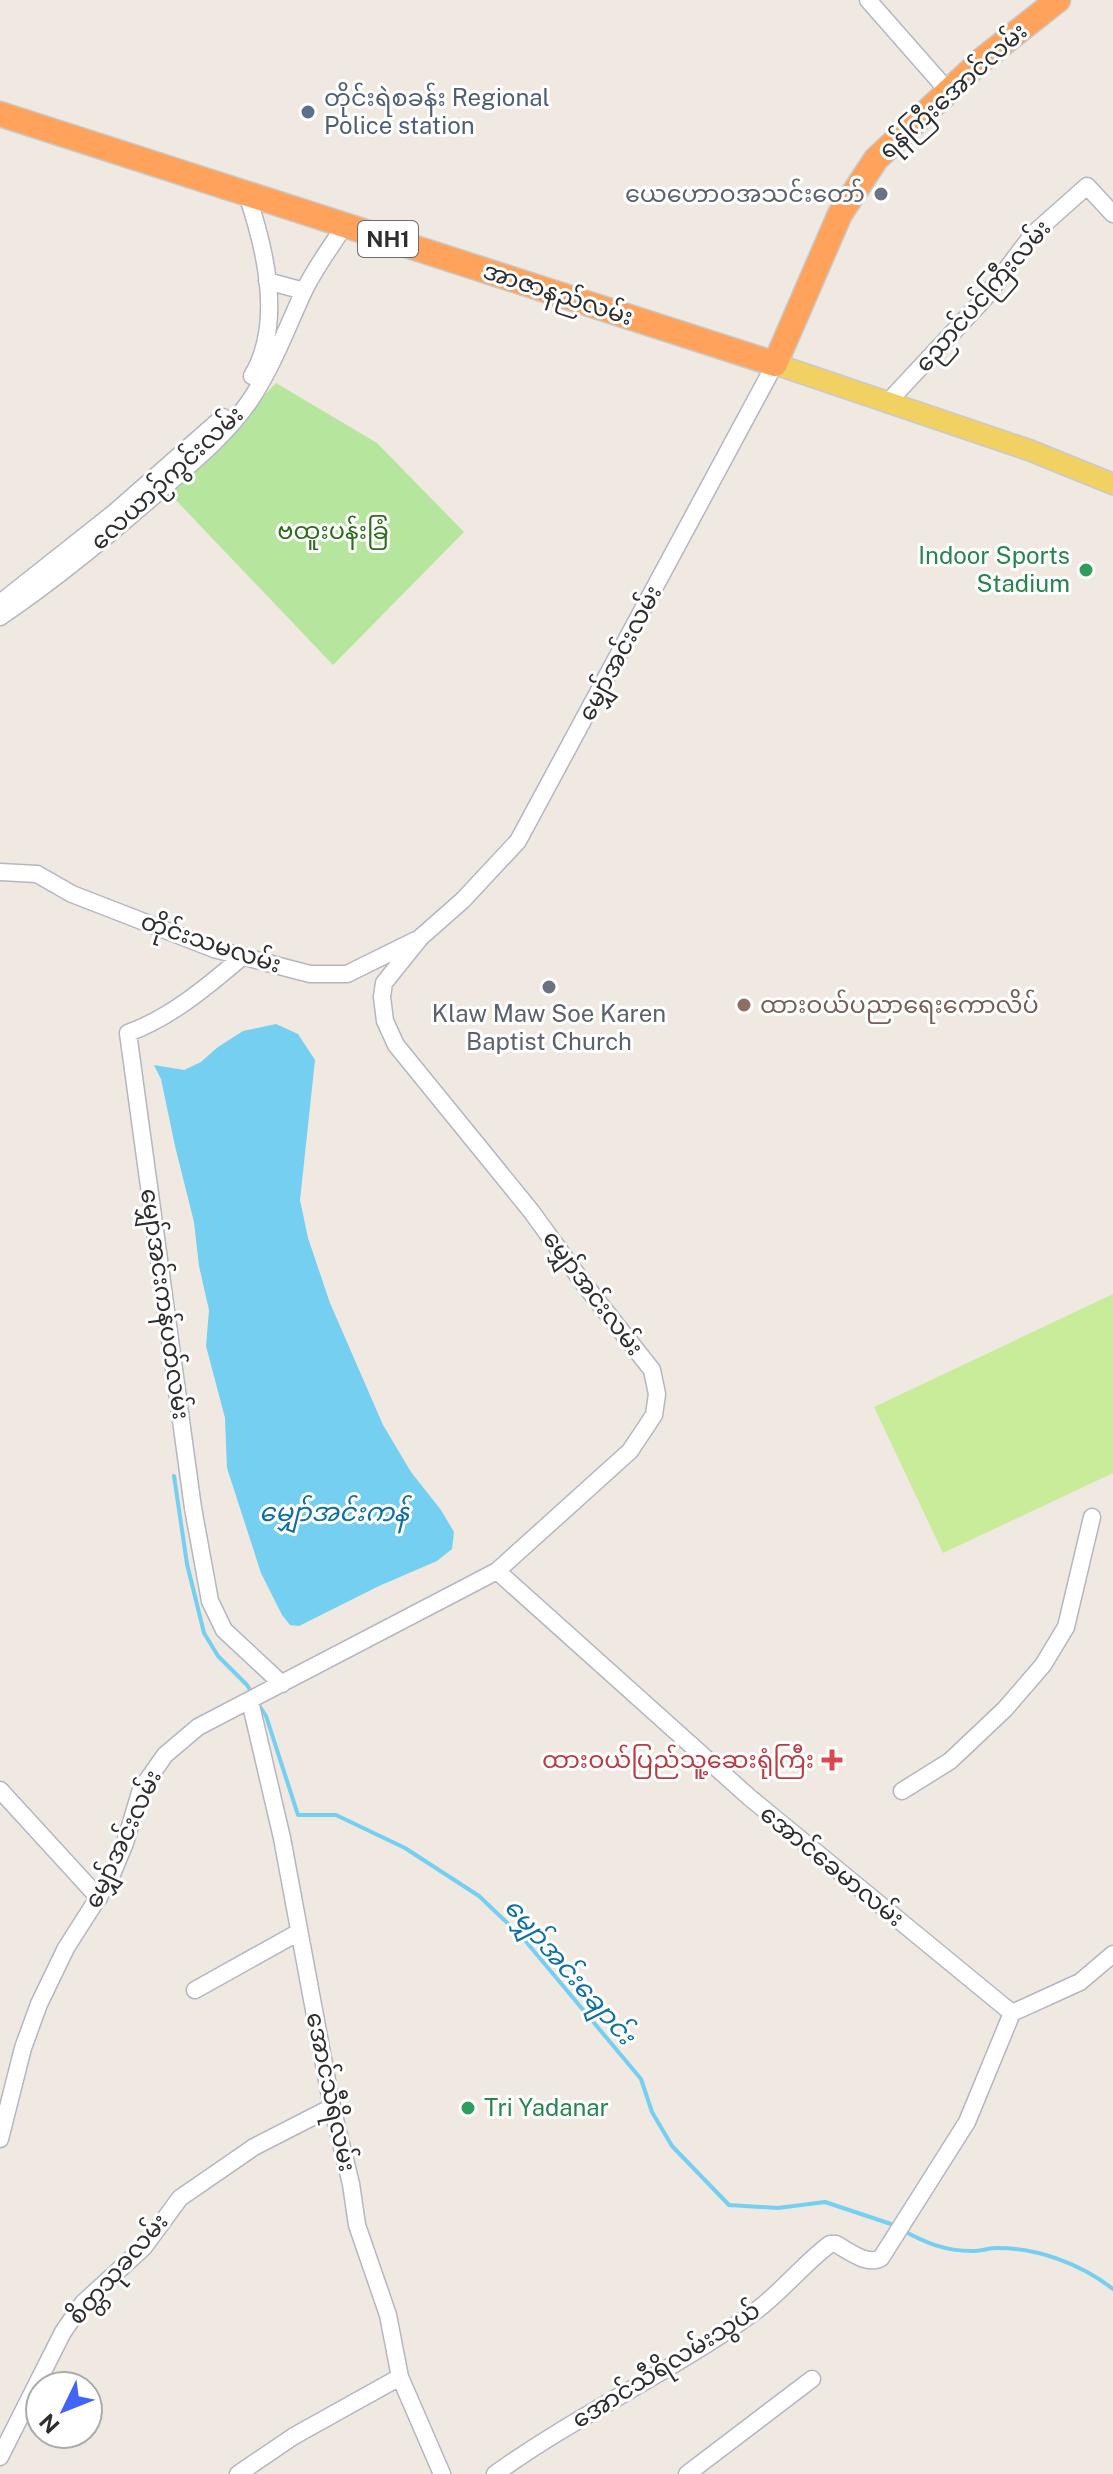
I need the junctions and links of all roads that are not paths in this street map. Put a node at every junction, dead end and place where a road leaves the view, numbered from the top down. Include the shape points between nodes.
1 (868, 0) edge
2 (1058, 0) edge
3 (948, 91) junction
4 (0, 114) edge
5 (246, 192) junction
6 (1113, 214) edge
7 (345, 225) junction
8 (267, 281) junction
9 (304, 291) junction
10 (775, 364) junction
11 (888, 402) junction
12 (1113, 484) edge
13 (0, 603) edge
14 (0, 617) edge
15 (0, 872) edge
16 (421, 937) junction
17 (242, 957) junction
18 (1092, 1517) dead end
19 (497, 1571) junction
20 (282, 1684) junction
21 (250, 1701) junction
22 (0, 1790) edge
23 (902, 1791) dead end
24 (99, 1898) junction
25 (299, 1932) junction
26 (1113, 1954) edge
27 (195, 1990) dead end
28 (1012, 2013) junction
29 (332, 2107) junction
30 (0, 2139) edge
31 (400, 2377) junction
32 (812, 2379) dead end
33 (0, 2457) edge
34 (238, 2474) edge
35 (442, 2474) edge
36 (495, 2474) edge
37 (687, 2474) edge

1 - 3 street
2 - 3 highway, ရန်ကြီးအောင်လမ်း
3 - 10 highway, ရန်ကြီးအောင်လမ်း via 876,159 840,214
4 - 5 highway, အာဇာနည်လမ်း / NH1
5 - 7 highway, အာဇာနည်လမ်း / NH1
5 - 8 street, လေယာဉ်ကွင်းလမ်း via 261,235
6 - 11 street, ညောင်ပင်ကြီးလမ်း via 1087,186 1033,234 984,299
7 - 9 street, လေယာဉ်ကွင်းလမ်း
7 - 10 highway, အာဇာနည်လမ်း / NH1
8 - 9 street
8 - 13 street, လေယာဉ်ကွင်းလမ်း via 266,346 259,365 219,422
9 - 14 street, လေယာဉ်ကွင်းလမ်း via 267,371 228,428 108,536
10 - 11 main road, အာဇာနည်လမ်း
10 - 16 street, မျှော်အင်းလမ်း via 518,841
11 - 12 main road, အာဇာနည်လမ်း
15 - 17 street, တိုင်းသမလမ်း via 37,874 72,894
16 - 17 street, တိုင်းသမလမ်း via 347,974 310,974
16 - 19 street, မျှော်အင်းလမ်း via 384,983 385,1021 396,1045 652,1370 657,1394 654,1415 630,1451
17 - 20 street, မျှော်အင်းကန်ပတ်လမ်း via 209,985 128,1033 210,1601 224,1630
18 - 23 street via 1066,1627 1043,1665 950,1761
19 - 20 street, မျှော်အင်းလမ်း
19 - 28 street, အောင်ခေမာလမ်း via 749,1797
20 - 21 street, မျှော်အင်းလမ်း
21 - 24 street, မျှော်အင်းလမ်း via 198,1727 165,1755 141,1789 125,1843
21 - 25 street, အောင်သီရိလမ်း
22 - 24 street
24 - 30 street, မျှော်အင်းလမ်း via 66,1948 39,2004
25 - 27 street
25 - 29 street, အောင်သီရိလမ်း
26 - 28 street via 1080,1982
28 - 36 street, အောင်သီရိလမ်းသွယ် via 967,2122 881,2258 868,2261 830,2244 755,2312
29 - 31 street, အောင်သီရိလမ်း via 357,2225 388,2315
29 - 33 street, စိတ္တသုခလမ်း via 254,2147 180,2198 144,2247 83,2303
31 - 34 street
31 - 35 street, အောင်သီရိလမ်း
32 - 37 street

